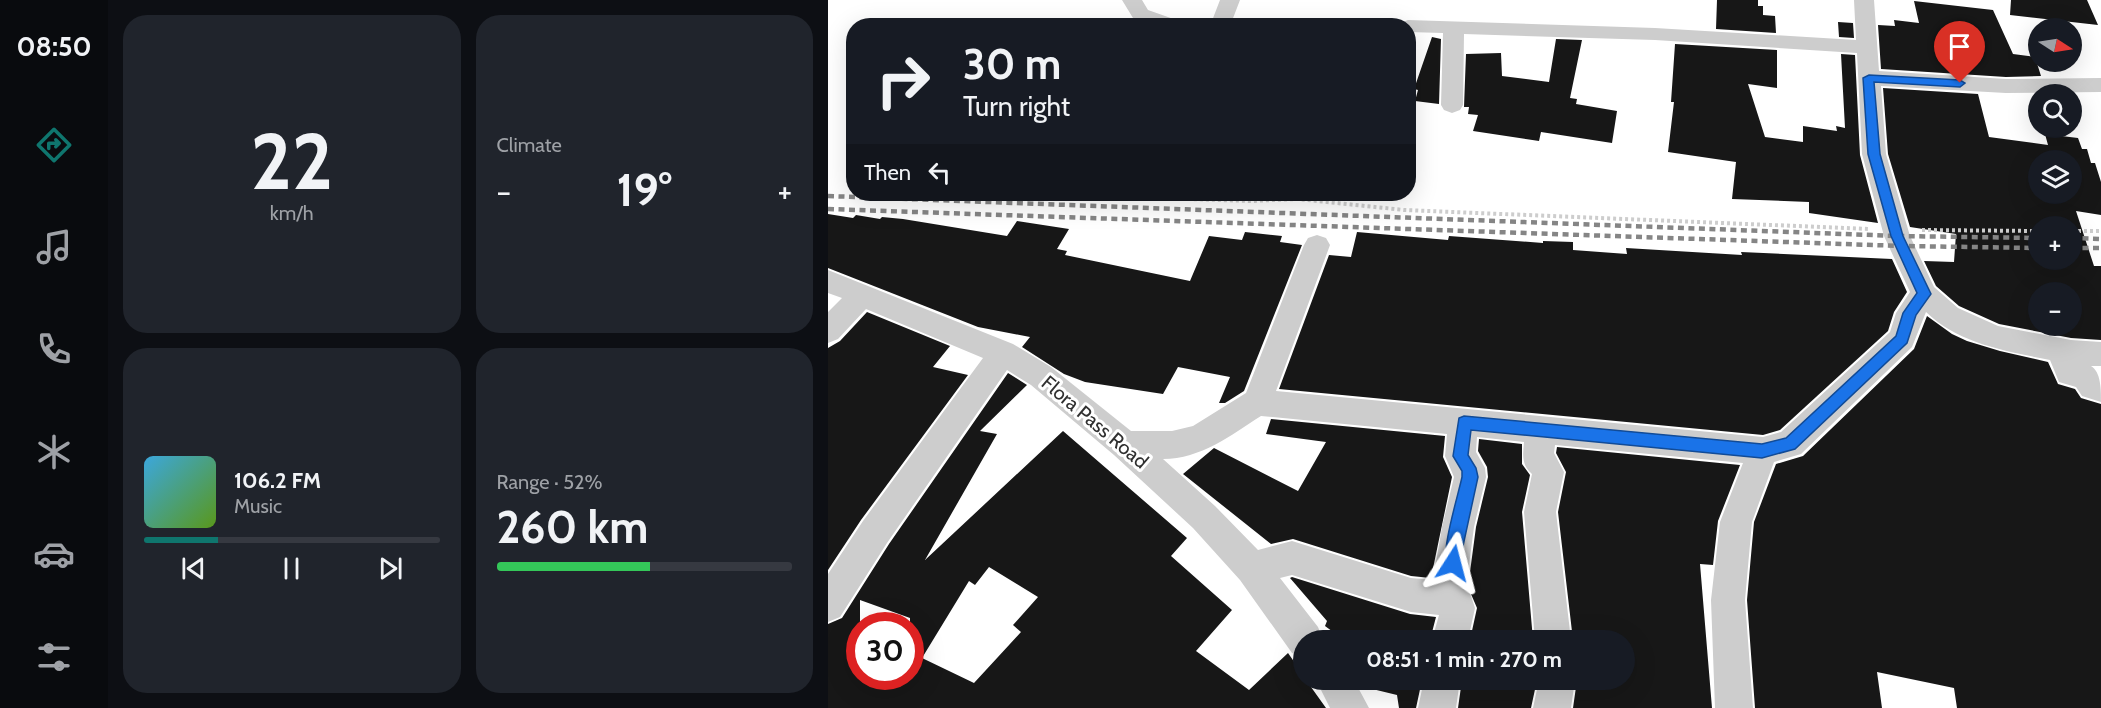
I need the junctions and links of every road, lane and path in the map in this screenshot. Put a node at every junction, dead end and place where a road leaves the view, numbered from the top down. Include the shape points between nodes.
1 (1132, 0) edge
2 (1230, 0) edge
3 (1864, 0) edge
4 (1152, 18) edge
5 (1223, 18) edge
6 (1416, 26) edge
7 (1455, 28) junction
8 (1866, 47) junction
9 (1869, 78) junction
10 (2101, 86) edge
11 (1452, 105) dead end
12 (1317, 201) edge
13 (1896, 230) junction
14 (2028, 231) edge
15 (2082, 231) edge
16 (2101, 231) edge
17 (1317, 245) dead end
18 (828, 281) edge
19 (1924, 294) junction
20 (862, 295) junction
21 (828, 331) edge
22 (2060, 350) junction
23 (1003, 353) junction
24 (2101, 354) edge
25 (2101, 389) edge
26 (1257, 402) junction
27 (1464, 422) junction
28 (1541, 428) junction
29 (1125, 445) junction
30 (1762, 451) junction
31 (1252, 568) junction
32 (1447, 599) junction
33 (828, 605) edge
34 (1298, 630) edge
35 (1452, 630) edge
36 (1553, 630) edge
37 (1340, 690) edge
38 (1440, 690) edge
39 (1555, 690) edge
40 (1350, 708) edge
41 (1437, 708) edge
42 (1552, 708) edge
43 (1734, 708) edge

1 - 4 street via 1140,14
2 - 5 street
3 - 8 street
6 - 7 street
7 - 8 street via 1655,34
7 - 11 street
8 - 9 street
9 - 10 street via 2006,86
9 - 13 street via 1874,154
12 - 13 path via 1404,210
13 - 14 path
13 - 19 street
15 - 16 path
17 - 26 street
18 - 20 street, Flora Pass Road
19 - 22 street via 1948,316 1994,337
19 - 30 street via 1910,313 1902,339 1790,444
20 - 21 street
20 - 23 street, Flora Pass Road
22 - 24 street
22 - 25 street via 2069,373 2085,376 2092,387
23 - 29 street, Flora Pass Road via 1041,376
23 - 33 street via 875,532
26 - 27 street
26 - 29 street via 1200,438 1172,445
27 - 28 street
27 - 32 street via 1460,456 1470,477
28 - 30 street
28 - 36 street via 1538,460 1548,472 1540,512
29 - 31 street, Flora Pass Road via 1204,517
30 - 43 street via 1736,522 1728,600
31 - 32 street via 1292,558 1411,595
31 - 34 street, Flora Pass Road
32 - 35 street via 1458,608
37 - 40 street
38 - 41 street
39 - 42 street

